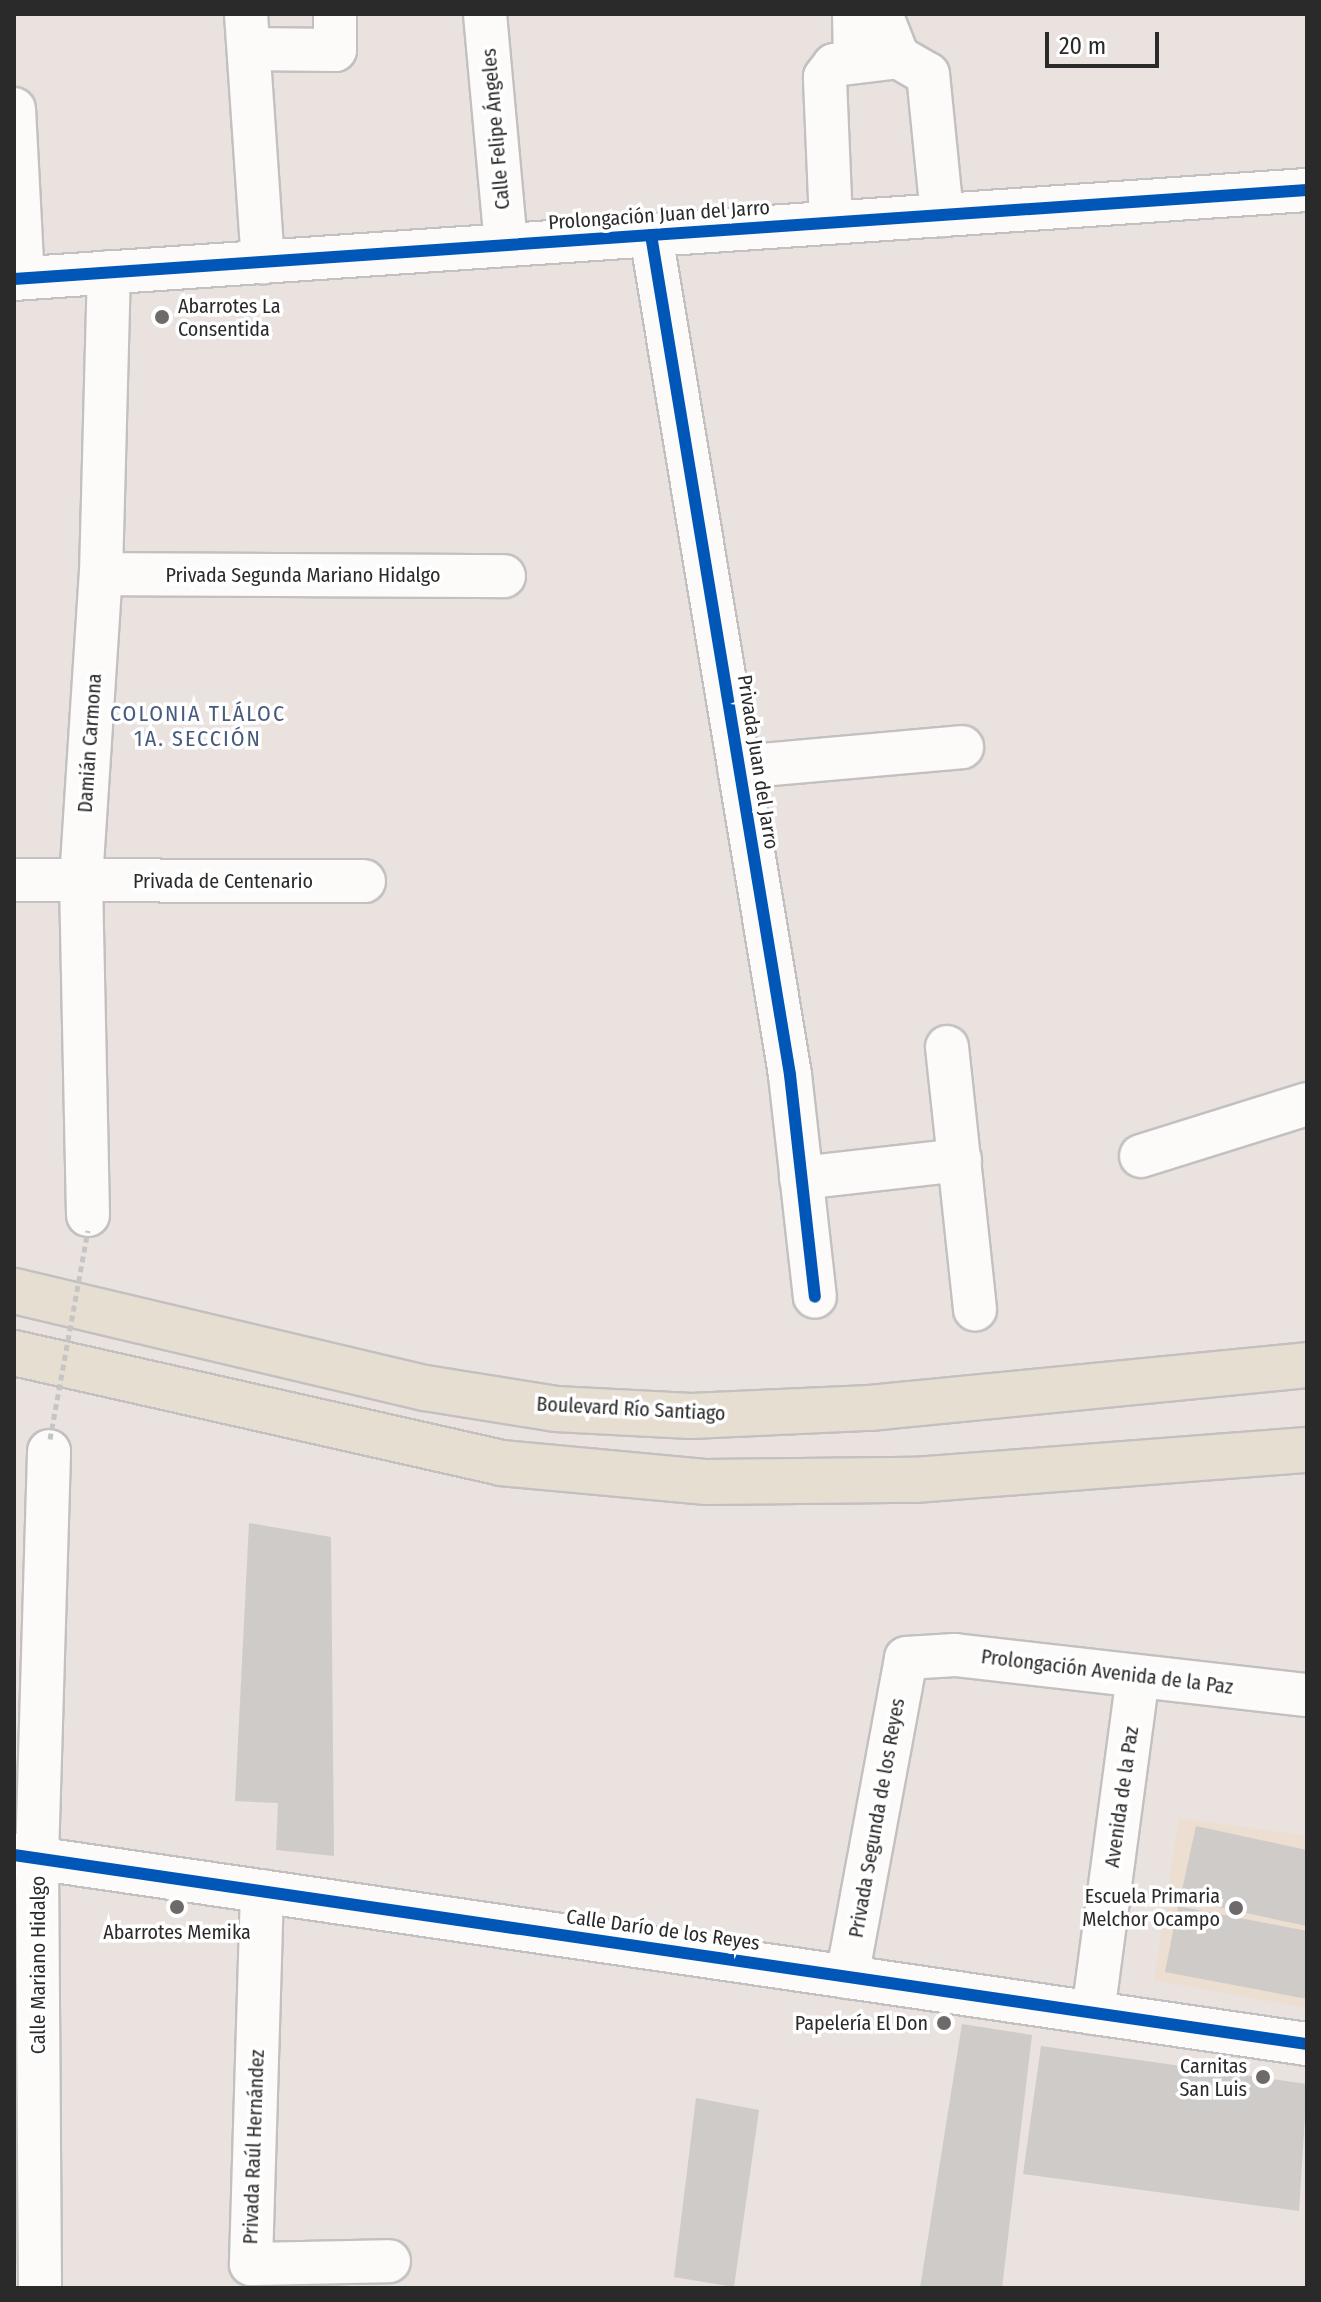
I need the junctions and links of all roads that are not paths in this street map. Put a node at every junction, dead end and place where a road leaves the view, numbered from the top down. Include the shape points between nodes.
1 (335, 14) edge
2 (485, 14) edge
3 (854, 14) edge
4 (881, 14) edge
5 (248, 32) edge
6 (898, 57) junction
7 (855, 61) junction
8 (14, 109) edge
9 (1307, 190) edge
10 (942, 215) junction
11 (831, 223) junction
12 (651, 235) junction
13 (506, 245) junction
14 (263, 262) junction
15 (109, 272) junction
16 (18, 278) edge
17 (101, 574) junction
18 (504, 576) dead end
19 (962, 747) dead end
20 (739, 767) junction
21 (14, 880) edge
22 (81, 880) junction
23 (364, 881) dead end
24 (947, 1047) dead end
25 (1307, 1104) edge
26 (1141, 1156) dead end
27 (960, 1160) junction
28 (801, 1178) junction
29 (88, 1222) road end
30 (14, 1291) edge
31 (815, 1297) dead end
32 (975, 1310) dead end
33 (14, 1353) edge
34 (1307, 1365) edge
35 (50, 1445) road end
36 (1307, 1450) edge
37 (29, 1549) edge
38 (906, 1658) joint
39 (1138, 1677) junction
40 (1307, 1695) edge
41 (26, 1857) edge
42 (262, 1891) junction
43 (847, 1977) junction
44 (1093, 2013) junction
45 (1307, 2044) edge
46 (389, 2261) dead end
47 (40, 2288) edge

1 - 5 street via 335,50
2 - 13 street, Calle Felipe Ángeles
3 - 7 street
4 - 6 street
5 - 14 street
6 - 7 street
6 - 10 street via 928,74
7 - 11 street via 834,65 820,88
8 - 16 street
9 - 10 street, Prolongación Juan del Jarro
10 - 11 street, Prolongación Juan del Jarro
11 - 12 street, Prolongación Juan del Jarro
12 - 13 street, Prolongación Juan del Jarro
12 - 20 street, Privada Juan del Jarro
13 - 14 street, Prolongación Juan del Jarro
14 - 15 street, Prolongación Juan del Jarro
15 - 16 street, Prolongación Juan del Jarro
15 - 17 street, Damián Carmona
17 - 18 street, Privada Segunda Mariano Hidalgo
17 - 22 street, Damián Carmona
19 - 20 street
20 - 28 street, Privada Juan del Jarro
21 - 22 street, Privada de Centenario
22 - 23 street, Privada de Centenario
22 - 29 street, Damián Carmona
24 - 27 street
25 - 26 street
27 - 28 street
27 - 32 street
28 - 31 street, Privada Juan del Jarro
30 - 34 main road, Boulevard Río Santiago via 425,1388 556,1409 691,1416 870,1408
33 - 36 main road via 501,1463 707,1482 915,1480
35 - 37 street, Calle Mariano Hidalgo
37 - 41 street, Calle Mariano Hidalgo
38 - 39 street, Prolongación Avenida de la Paz via 955,1655
38 - 43 street, Privada Segunda de los Reyes
39 - 40 street, Prolongación Avenida de la Paz
39 - 44 street, Avenida de la Paz
41 - 42 street, Calle Darío de los Reyes
41 - 47 street, Calle Mariano Hidalgo
42 - 43 street, Calle Darío de los Reyes
42 - 46 street, Privada Raúl Hernández via 251,2264
43 - 44 street, Calle Darío de los Reyes
44 - 45 street, Calle Darío de los Reyes

